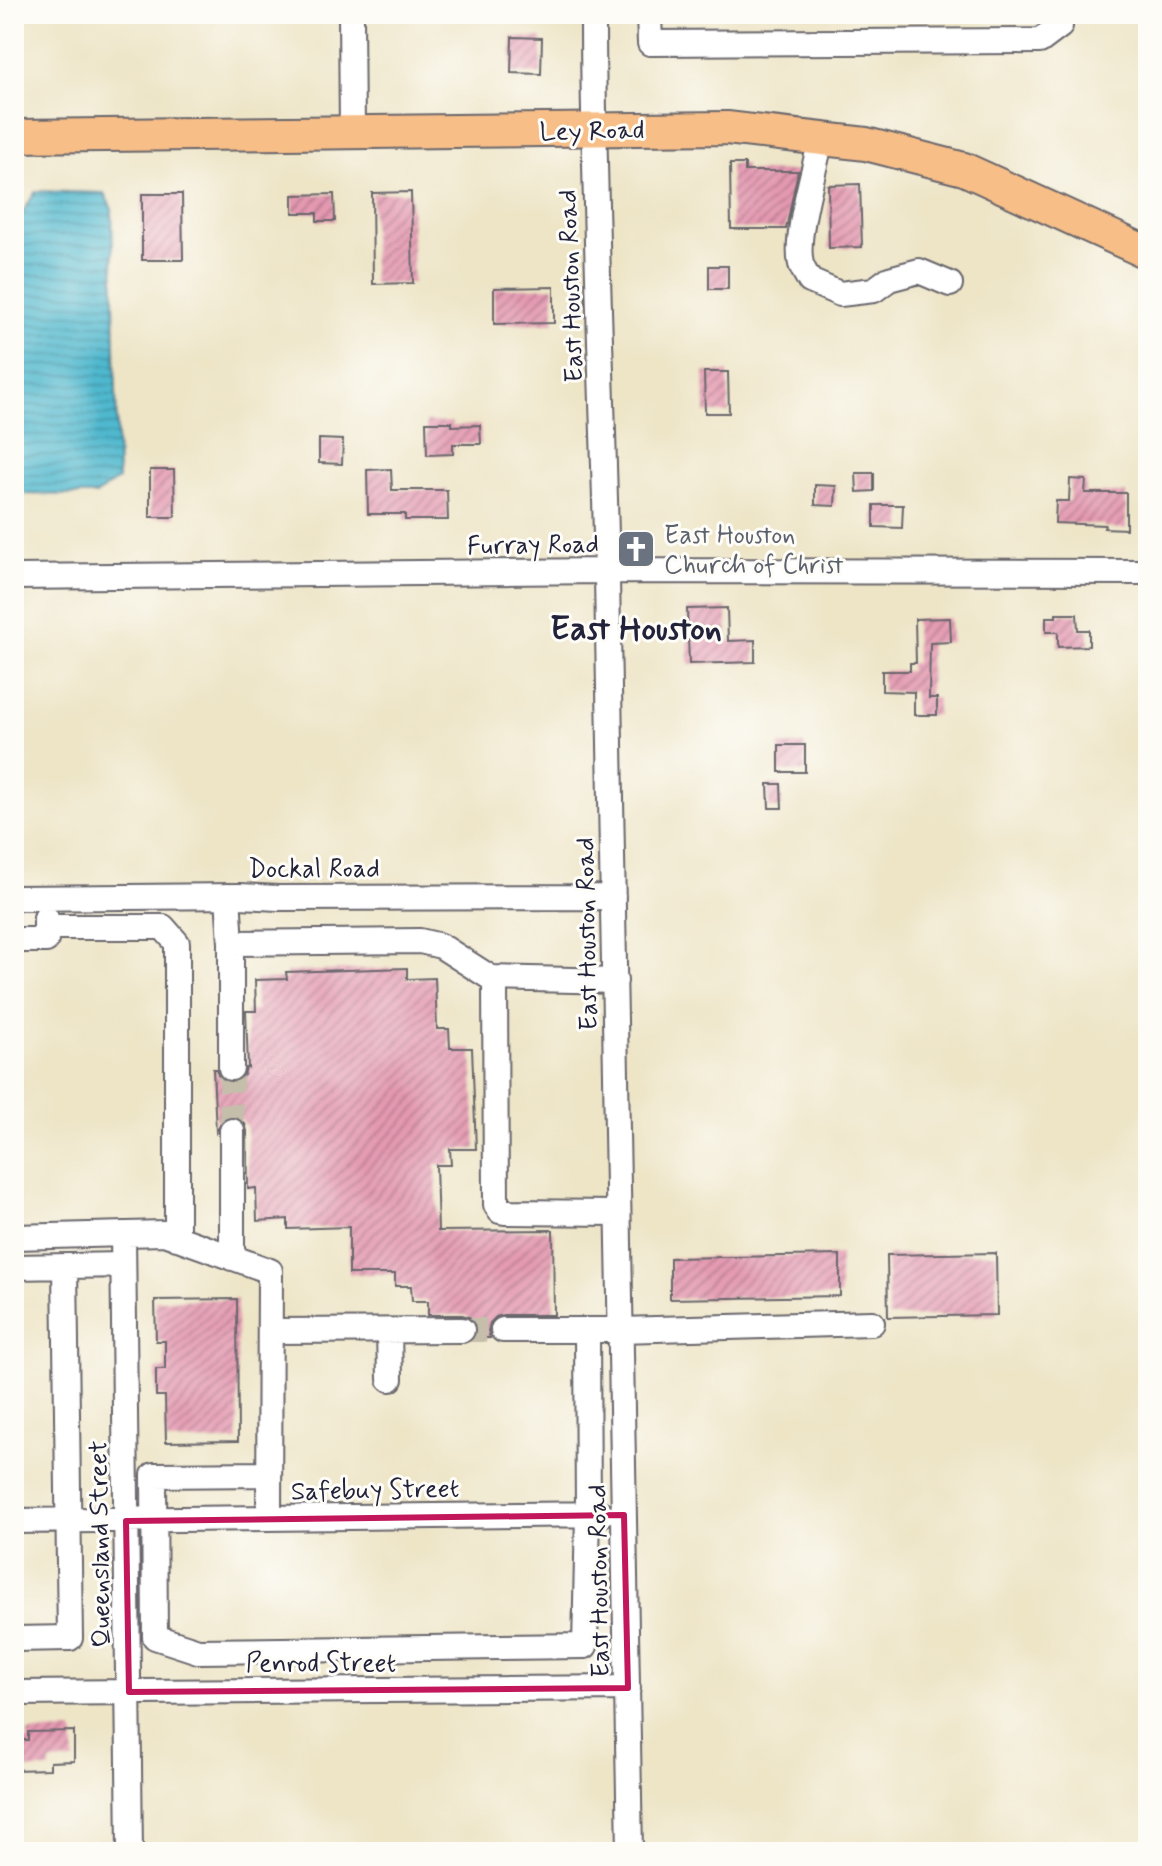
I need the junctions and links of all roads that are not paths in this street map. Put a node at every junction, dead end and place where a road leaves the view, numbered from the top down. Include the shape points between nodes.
1 (351, 14) edge
2 (593, 14) edge
3 (649, 14) edge
4 (1060, 14) edge
5 (593, 130) junction
6 (352, 132) junction
7 (14, 136) edge
8 (821, 139) junction
9 (1148, 253) edge
10 (950, 284) dead end
11 (607, 571) junction
12 (1148, 572) edge
13 (14, 577) edge
14 (228, 896) junction
15 (613, 897) junction
16 (14, 898) edge
17 (46, 898) junction
18 (132, 898) junction
19 (46, 927) junction
20 (131, 927) junction
21 (14, 940) edge
22 (231, 943) junction
23 (495, 978) junction
24 (615, 981) junction
25 (231, 1068) tunnel mouth
26 (232, 1131) tunnel mouth
27 (618, 1213) junction
28 (123, 1234) junction
29 (14, 1237) edge
30 (177, 1238) junction
31 (232, 1258) junction
32 (123, 1265) junction
33 (14, 1267) edge
34 (65, 1267) junction
35 (872, 1323) dead end
36 (462, 1330) tunnel mouth
37 (503, 1330) tunnel mouth
38 (587, 1330) junction
39 (620, 1330) junction
40 (270, 1331) junction
41 (389, 1331) junction
42 (390, 1379) dead end
43 (622, 1423) junction
44 (588, 1424) junction
45 (269, 1474) junction
46 (588, 1514) junction
47 (624, 1515) junction
48 (269, 1518) junction
49 (155, 1520) junction
50 (14, 1521) edge
51 (68, 1521) junction
52 (126, 1521) junction
53 (586, 1603) junction
54 (626, 1603) junction
55 (14, 1639) edge
56 (628, 1688) junction
57 (129, 1692) junction
58 (14, 1693) edge
59 (130, 1852) edge
60 (630, 1852) edge

1 - 6 street
2 - 5 street, East Houston Road
3 - 4 street via 650,43 681,43 1040,41 1060,26
5 - 6 main road, Ley Road
5 - 8 main road, Ley Road via 727,128
5 - 11 street, East Houston Road
6 - 7 main road, Ley Road
8 - 9 main road, Ley Road via 866,144 964,169
8 - 10 street via 801,237 801,264 810,281 840,294 874,290 889,279 919,271
11 - 12 street, Furray Road
11 - 13 street, Furray Road
11 - 15 street, East Houston Road
14 - 15 street, Dockal Road
14 - 18 street, Dockal Road
14 - 22 street
15 - 24 street, East Houston Road
16 - 17 street, Dockal Road
17 - 18 street, Dockal Road
17 - 19 street
18 - 20 street
19 - 20 street
19 - 21 street via 46,940
20 - 30 street via 163,927 177,943
22 - 23 street via 420,941 441,946
22 - 25 street
23 - 24 street
23 - 27 street via 496,1205 505,1212
24 - 27 street, East Houston Road
26 - 31 street
27 - 39 street, East Houston Road
28 - 29 street
28 - 30 street via 164,1233
28 - 32 street, Queensland Street
30 - 31 street
31 - 40 street via 270,1271
32 - 34 street
32 - 52 street, Queensland Street
33 - 34 street
34 - 51 street
35 - 39 street
36 - 41 street
37 - 38 street
38 - 39 street
38 - 44 street
39 - 43 street, East Houston Road
40 - 41 street
40 - 45 street
41 - 42 street
43 - 44 street
43 - 47 street, East Houston Road
44 - 46 street
45 - 48 street
45 - 49 street via 154,1475
46 - 47 street, Safebuy Street
46 - 48 street, Safebuy Street
46 - 53 street
47 - 54 street, East Houston Road
48 - 49 street, Safebuy Street
49 - 52 street, Safebuy Street
49 - 53 street via 155,1637 198,1651 585,1646
50 - 51 street, Safebuy Street
51 - 52 street, Safebuy Street
51 - 55 street via 70,1638
52 - 57 street, Queensland Street
53 - 54 street
54 - 56 street, East Houston Road
56 - 57 street, Penrod Street
56 - 60 street, East Houston Road
57 - 58 street, Penrod Street
57 - 59 street, Queensland Street

